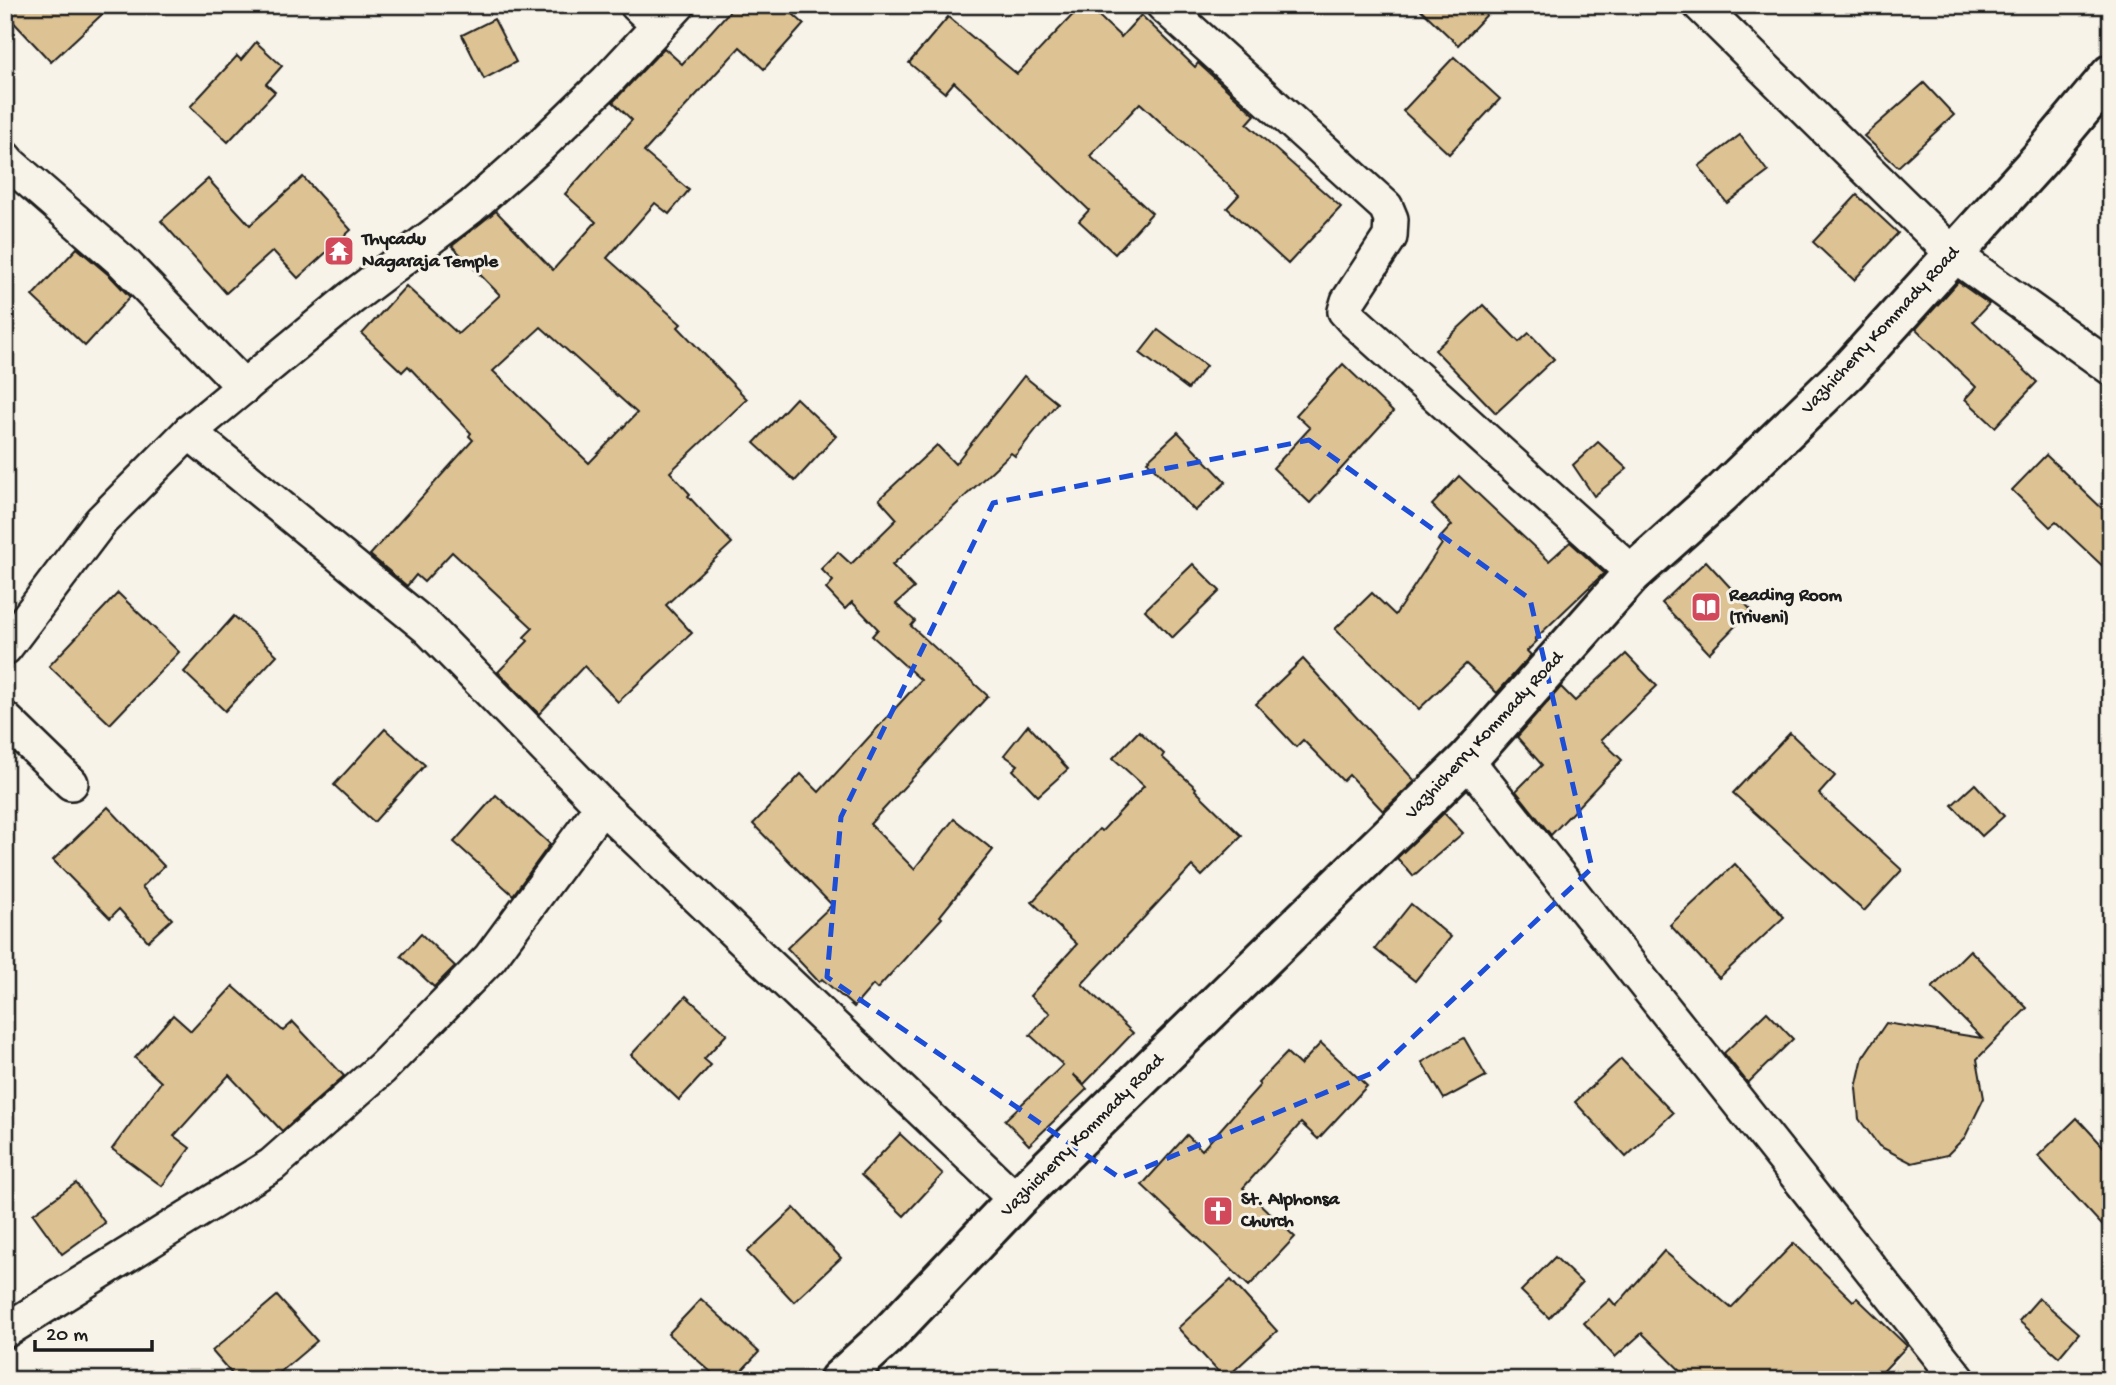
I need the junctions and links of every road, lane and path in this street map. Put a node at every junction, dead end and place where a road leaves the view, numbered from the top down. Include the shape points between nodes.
1 (1163, 5) edge
2 (1700, 5) edge
3 (658, 12) edge
4 (2111, 74) edge
5 (5, 158) edge
6 (1954, 254) junction
7 (2111, 368) edge
8 (244, 387) junction
9 (189, 432) junction
10 (1633, 573) junction
11 (5, 648) edge
12 (5, 719) edge
13 (1467, 760) junction
14 (71, 783) dead end
15 (601, 807) junction
16 (1016, 1200) junction
17 (5, 1331) edge
18 (839, 1380) edge
19 (1959, 1380) edge

1 - 10 street via 1385,207 1391,219 1390,237 1345,311
2 - 6 street
3 - 8 street via 607,81 540,145 471,207
4 - 6 main road, Vazhicherry Kommady Road
5 - 8 street via 123,262
6 - 7 street
6 - 10 main road, Vazhicherry Kommady Road via 1849,370
8 - 9 street
9 - 11 street via 101,521
9 - 15 street via 428,628
10 - 13 main road, Vazhicherry Kommady Road
12 - 14 street
13 - 16 main road, Vazhicherry Kommady Road
13 - 19 street
15 - 16 street
15 - 17 street via 490,958 382,1068 272,1165
16 - 18 main road, Vazhicherry Kommady Road

